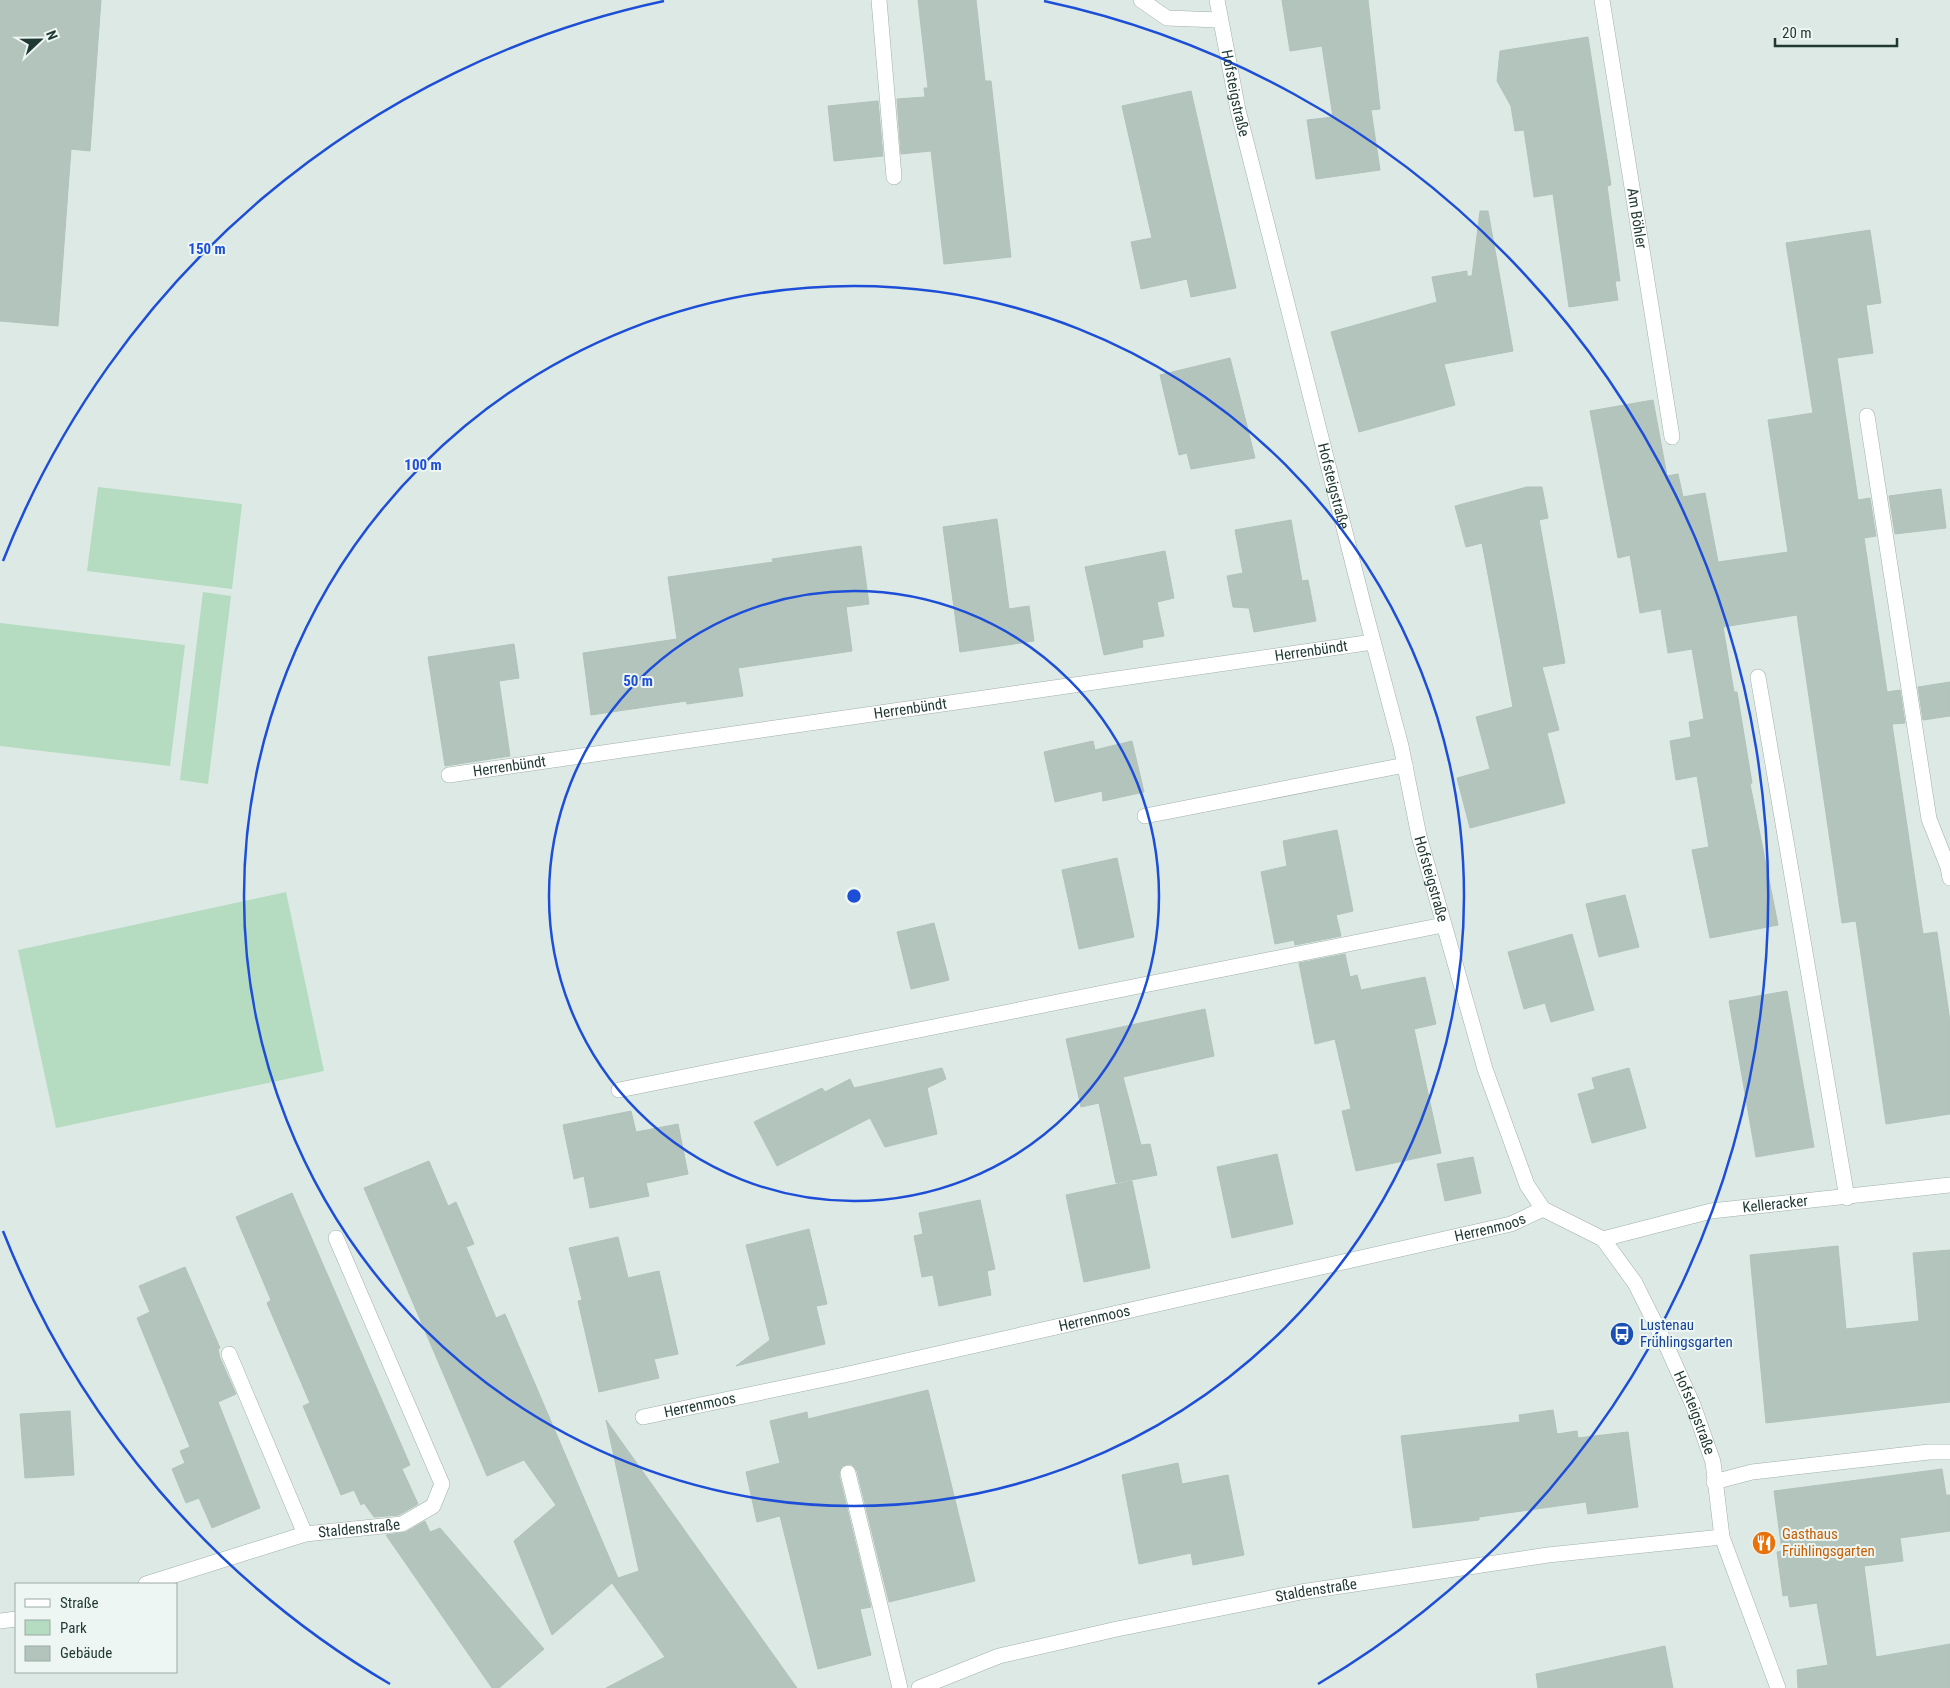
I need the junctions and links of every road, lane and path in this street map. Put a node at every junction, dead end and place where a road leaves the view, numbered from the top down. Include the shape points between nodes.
1 (879, 0) edge
2 (1141, 0) edge
3 (1217, 0) edge
4 (1602, 0) edge
5 (1219, 20) junction
6 (894, 177) dead end
7 (1867, 416) dead end
8 (1672, 437) dead end
9 (1373, 642) junction
10 (1758, 677) dead end
11 (1405, 765) junction
12 (448, 775) dead end
13 (1145, 816) dead end
14 (1950, 878) edge
15 (1443, 925) junction
16 (619, 1090) dead end
17 (1950, 1185) edge
18 (1846, 1198) junction
19 (1543, 1209) junction
20 (336, 1238) dead end
21 (1603, 1239) junction
22 (229, 1354) dead end
23 (644, 1417) dead end
24 (1950, 1452) edge
25 (848, 1473) dead end
26 (1714, 1482) junction
27 (305, 1534) junction
28 (1722, 1536) junction
29 (149, 1583) edge
30 (15, 1619) edge
31 (0, 1621) edge
32 (900, 1688) edge
33 (919, 1688) edge
34 (1778, 1688) edge

1 - 6 street
2 - 5 street via 1167,18
3 - 5 street, Hofsteigstraße
4 - 8 street, Am Böhler
5 - 9 street, Hofsteigstraße via 1238,110
7 - 14 street via 1929,818
9 - 11 street, Hofsteigstraße
9 - 12 street, Herrenbündt
10 - 18 street
11 - 13 street
11 - 15 street, Hofsteigstraße via 1419,836
15 - 16 street
15 - 19 street, Hofsteigstraße via 1488,1078 1527,1185
17 - 18 street, Kelleracker
18 - 21 street, Kelleracker via 1711,1211
19 - 21 street, Hofsteigstraße
19 - 23 street, Herrenmoos via 1511,1224
20 - 27 street, Staldenstraße via 442,1484 433,1506 402,1524
21 - 26 street, Hofsteigstraße via 1635,1283 1668,1349 1693,1405 1713,1462
22 - 27 street
24 - 26 street via 1752,1472
25 - 32 street
26 - 28 street, Hofsteigstraße
27 - 29 street, Staldenstraße
28 - 33 street, Staldenstraße via 1548,1555 1301,1592 999,1656
28 - 34 street, Hofsteigstraße
30 - 31 street

